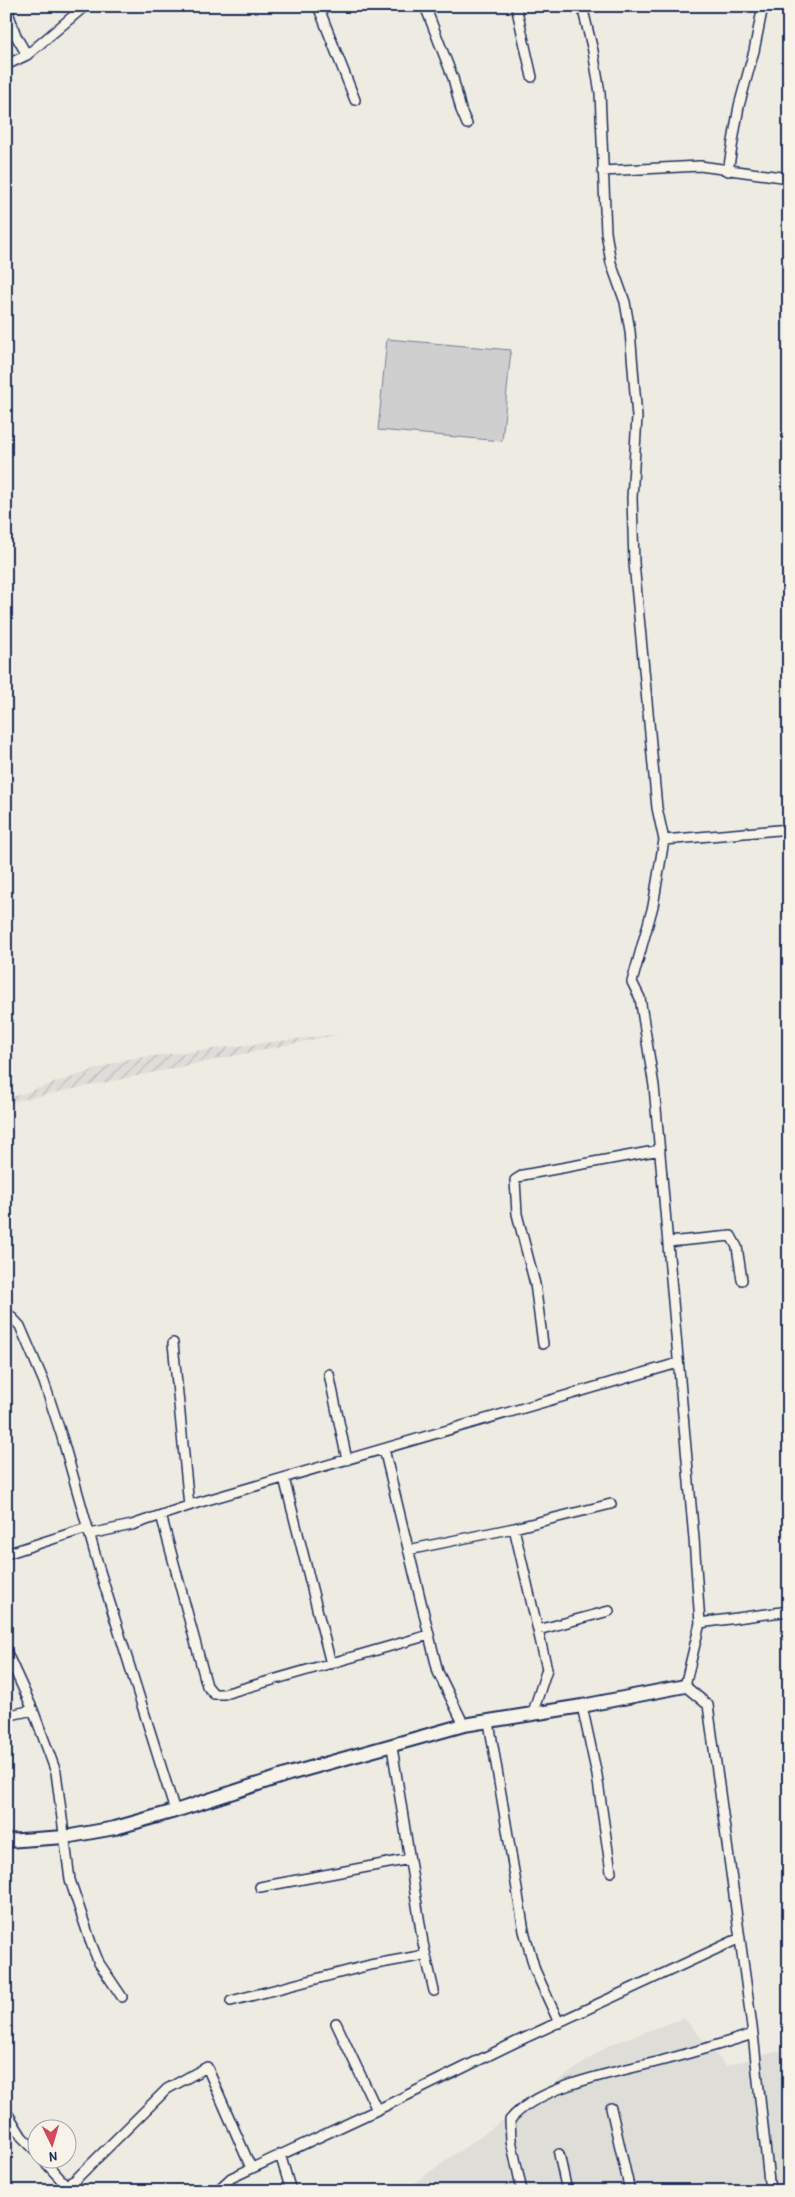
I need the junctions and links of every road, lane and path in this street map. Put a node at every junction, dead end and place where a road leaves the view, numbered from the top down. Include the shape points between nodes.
1 (6, 6) edge
2 (85, 6) edge
3 (318, 6) edge
4 (425, 6) edge
5 (516, 6) edge
6 (582, 6) edge
7 (763, 6) edge
8 (27, 55) junction
9 (6, 65) edge
10 (532, 77) dead end
11 (355, 100) dead end
12 (468, 124) dead end
13 (602, 171) junction
14 (728, 171) junction
15 (789, 178) edge
16 (789, 829) edge
17 (664, 840) junction
18 (660, 1150) junction
19 (668, 1242) junction
20 (742, 1280) dead end
21 (6, 1311) edge
22 (173, 1343) dead end
23 (543, 1344) dead end
24 (678, 1363) junction
25 (329, 1374) dead end
26 (384, 1449) junction
27 (347, 1460) junction
28 (284, 1478) junction
29 (611, 1504) dead end
30 (189, 1506) junction
31 (161, 1515) junction
32 (514, 1528) junction
33 (88, 1531) junction
34 (408, 1550) junction
35 (6, 1554) edge
36 (609, 1611) dead end
37 (789, 1611) edge
38 (700, 1623) junction
39 (538, 1630) junction
40 (429, 1635) junction
41 (6, 1651) edge
42 (331, 1664) junction
43 (685, 1686) junction
44 (582, 1706) junction
45 (33, 1710) junction
46 (533, 1712) junction
47 (6, 1716) edge
48 (490, 1722) junction
49 (464, 1724) junction
50 (392, 1746) junction
51 (175, 1812) junction
52 (65, 1837) junction
53 (6, 1841) edge
54 (410, 1858) junction
55 (612, 1872) dead end
56 (260, 1887) dead end
57 (740, 1938) junction
58 (425, 1954) junction
59 (434, 1991) dead end
60 (122, 1997) dead end
61 (231, 2001) dead end
62 (559, 2022) junction
63 (336, 2023) dead end
64 (753, 2034) junction
65 (611, 2108) dead end
66 (377, 2110) junction
67 (6, 2111) edge
68 (28, 2143) edge
69 (280, 2154) junction
70 (559, 2154) dead end
71 (252, 2168) junction
72 (52, 2170) edge
73 (66, 2185) junction
74 (56, 2191) edge
75 (217, 2191) edge
76 (291, 2191) edge
77 (522, 2191) edge
78 (567, 2191) edge
79 (630, 2191) edge
80 (770, 2191) edge

1 - 8 street via 16,36
2 - 8 street
3 - 11 street
4 - 12 street
5 - 10 street
6 - 13 street via 600,93
7 - 14 street via 739,106
8 - 9 street
13 - 14 street via 700,166
13 - 17 street via 611,263 625,302 630,331 637,417 632,498 634,562 657,808
14 - 15 street
16 - 17 street
17 - 18 street via 653,906 632,982 640,998 646,1028
18 - 19 street
18 - 23 street via 523,1175 515,1180 517,1214 535,1284
19 - 20 street via 731,1236 737,1247
19 - 24 street
21 - 33 street via 20,1326 44,1382
22 - 30 street
24 - 26 street
24 - 38 street
25 - 27 street
26 - 27 street
26 - 34 street
27 - 28 street
28 - 30 street
28 - 42 street
29 - 32 street
30 - 31 street
31 - 33 street via 132,1525
31 - 42 street via 207,1686 214,1694
32 - 34 street
32 - 39 street
33 - 35 street
33 - 51 street
34 - 40 street
36 - 39 street
37 - 38 street
38 - 43 street
39 - 46 street via 547,1669
40 - 42 street
40 - 49 street via 438,1672
41 - 45 street
43 - 44 street
43 - 57 street via 708,1705
44 - 46 street
44 - 55 street
45 - 47 street
45 - 52 street via 56,1772
46 - 48 street
48 - 49 street
48 - 62 street via 524,1931 535,1970
49 - 50 street
50 - 51 street via 289,1774
50 - 54 street
51 - 52 street
52 - 53 street
52 - 60 street via 70,1880 91,1943 99,1964
54 - 56 street
54 - 58 street
57 - 62 street
57 - 64 street
58 - 59 street
58 - 61 street
62 - 66 street
63 - 66 street
64 - 77 street via 590,2079 519,2108 510,2120
64 - 80 street
65 - 79 street
66 - 69 street
67 - 68 street
69 - 71 street
69 - 76 street
70 - 78 street
71 - 73 street via 207,2067 167,2089 76,2180
71 - 75 street via 231,2178
72 - 73 street
73 - 74 street

